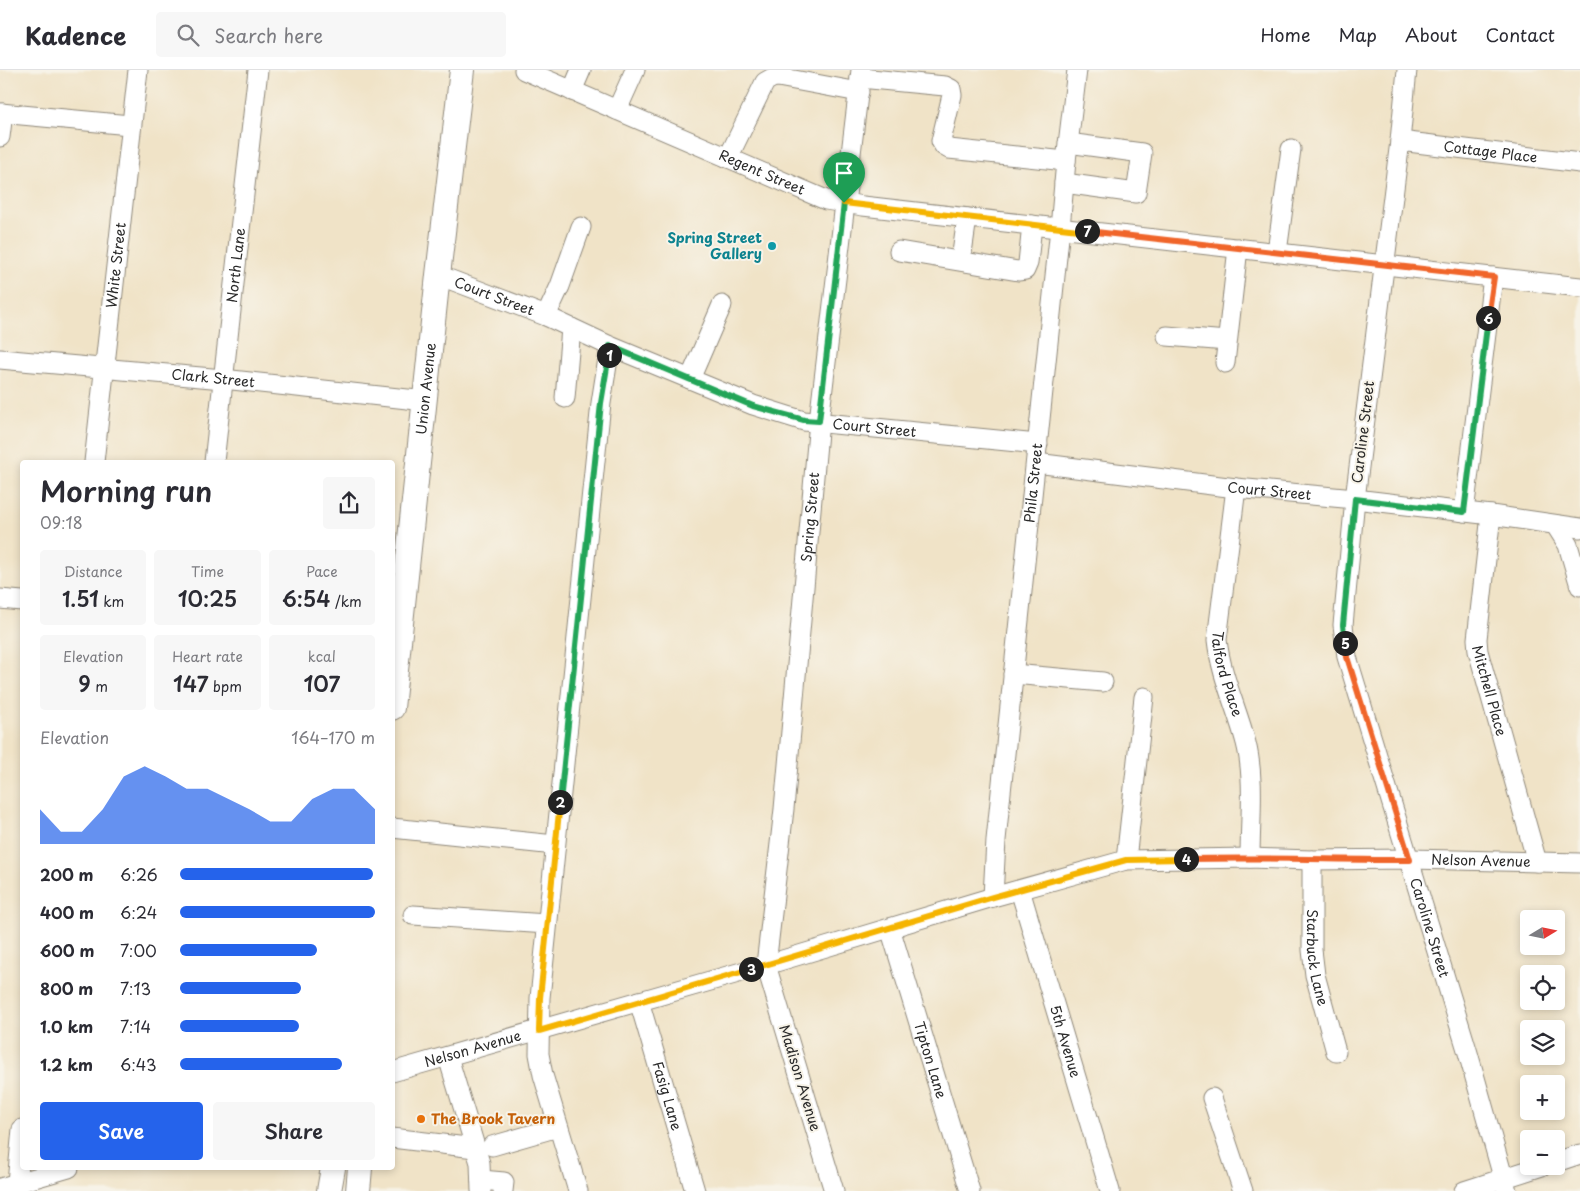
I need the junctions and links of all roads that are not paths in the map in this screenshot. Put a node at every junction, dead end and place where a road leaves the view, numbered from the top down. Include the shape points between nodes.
1 (138, 70) edge
2 (258, 70) edge
3 (462, 70) edge
4 (524, 70) edge
5 (581, 70) edge
6 (635, 70) edge
7 (1077, 70) edge
8 (1408, 70) edge
9 (860, 80) edge
10 (572, 91) junction
11 (617, 110) junction
12 (1, 113) edge
13 (130, 125) junction
14 (0, 137) edge
15 (1400, 141) junction
16 (1068, 143) junction
17 (1291, 149) dead end
18 (728, 158) junction
19 (1066, 161) junction
20 (1580, 163) edge
21 (1064, 183) junction
22 (844, 203) junction
23 (967, 218) junction
24 (1032, 225) junction
25 (581, 227) dead end
26 (1060, 228) junction
27 (1238, 248) junction
28 (899, 251) dead end
29 (1277, 252) junction
30 (961, 260) junction
31 (1384, 264) junction
32 (438, 275) junction
33 (1494, 277) junction
34 (1580, 287) edge
35 (722, 305) dead end
36 (546, 316) junction
37 (571, 328) junction
38 (1167, 336) dead end
39 (1227, 341) junction
40 (610, 346) junction
41 (0, 359) edge
42 (1225, 363) dead end
43 (105, 367) junction
44 (223, 379) junction
45 (690, 379) junction
46 (565, 398) dead end
47 (426, 401) junction
48 (819, 421) junction
49 (1038, 444) junction
50 (94, 460) edge
51 (214, 460) edge
52 (1036, 463) junction
53 (1236, 488) junction
54 (1355, 499) junction
55 (1464, 512) junction
56 (1491, 515) junction
57 (1556, 526) junction
58 (1580, 528) edge
59 (1580, 586) edge
60 (0, 599) edge
61 (20, 601) edge
62 (1013, 674) junction
63 (395, 681) edge
64 (1103, 682) dead end
65 (1144, 697) dead end
66 (395, 828) edge
67 (555, 845) junction
68 (1250, 858) junction
69 (1126, 860) junction
70 (1312, 860) junction
71 (1410, 860) junction
72 (1537, 862) junction
73 (1580, 863) edge
74 (1020, 890) junction
75 (993, 897) junction
76 (413, 914) dead end
77 (547, 924) junction
78 (890, 928) junction
79 (766, 965) junction
80 (639, 1001) junction
81 (539, 1031) junction
82 (1336, 1052) dead end
83 (448, 1057) junction
84 (395, 1071) edge
85 (1212, 1098) dead end
86 (558, 1127) junction
87 (20, 1137) edge
88 (395, 1138) edge
89 (484, 1147) junction
90 (1580, 1154) edge
91 (1565, 1159) edge
92 (62, 1170) edge
93 (333, 1170) edge
94 (360, 1170) edge
95 (1524, 1175) edge
96 (8, 1185) edge
97 (1505, 1185) edge
98 (481, 1186) edge
99 (330, 1191) edge
100 (358, 1191) edge
101 (504, 1191) edge
102 (578, 1191) edge
103 (695, 1191) edge
104 (834, 1191) edge
105 (970, 1191) edge
106 (1110, 1191) edge
107 (1243, 1191) edge
108 (1464, 1191) edge

1 - 13 street, White Street
2 - 44 street, North Lane
3 - 32 main road, Union Avenue
4 - 10 street, Regent Street
5 - 10 street
6 - 11 street
7 - 16 street, Phila Street
8 - 15 street, Caroline Street
9 - 18 street via 778,77 765,82
9 - 19 street via 951,89 942,141 949,149
9 - 22 street, Spring Street
10 - 11 street, Regent Street
11 - 18 street, Regent Street
12 - 13 street
12 - 14 street
13 - 43 street, White Street
15 - 20 street, Cottage Place
15 - 31 street, Caroline Street
16 - 19 street, Phila Street
16 - 21 street via 1142,153 1136,193
17 - 29 street
18 - 22 street, Regent Street via 826,200
19 - 21 street, Phila Street
21 - 26 street, Phila Street
22 - 23 street, Regent Street
22 - 48 street, Spring Street
23 - 24 street, Regent Street
23 - 30 street
24 - 26 street, Regent Street
24 - 30 street via 1025,270
25 - 36 street
26 - 27 street, Regent Street
26 - 49 street, Phila Street
27 - 29 street, Regent Street
27 - 39 street
28 - 30 street
29 - 31 street, Regent Street
31 - 33 street, Regent Street
31 - 54 street, Caroline Street
32 - 36 street, Court Street
32 - 47 main road, Union Avenue
33 - 34 street, Regent Street
33 - 55 street
35 - 45 street
36 - 37 street, Court Street
37 - 40 street, Court Street
37 - 46 street
38 - 39 street
39 - 42 street
40 - 45 street, Court Street
40 - 67 street via 601,403
41 - 43 street, Clark Street
43 - 44 street, Clark Street
43 - 50 street, White Street
44 - 47 street, Clark Street
44 - 51 street, North Lane
45 - 48 street, Court Street via 753,406
47 - 63 main road, Union Avenue
48 - 49 street, Court Street
48 - 79 street, Spring Street
49 - 52 street, Phila Street
52 - 53 street, Court Street
52 - 62 street, Phila Street
53 - 54 street, Court Street
53 - 68 street, Talford Place via 1218,640 1219,660 1251,766
54 - 55 street, Court Street
54 - 71 street, Caroline Street via 1343,625 1347,657
55 - 56 street, Court Street
56 - 57 street, Court Street
56 - 72 street, Mitchell Place via 1478,651
57 - 58 street, Court Street
57 - 59 street via 1568,545
60 - 61 street
62 - 64 street
62 - 75 street, Phila Street
65 - 69 street
66 - 67 street
67 - 77 street
68 - 69 street, Nelson Avenue
68 - 70 street, Nelson Avenue
69 - 74 street, Nelson Avenue
70 - 71 street, Nelson Avenue
70 - 82 street, Starbuck Lane via 1315,976
71 - 72 street, Nelson Avenue
71 - 97 street, Caroline Street
72 - 73 street, Nelson Avenue
74 - 75 street, Nelson Avenue
74 - 106 street, 5th Avenue
75 - 78 street, Nelson Avenue
76 - 77 street
77 - 81 street
78 - 79 street, Nelson Avenue
78 - 105 street, Tipton Lane
79 - 80 street, Nelson Avenue
79 - 104 street, Madison Avenue
80 - 81 street, Nelson Avenue
80 - 103 street, Fasig Lane
81 - 83 street, Nelson Avenue
81 - 86 street via 543,1075
83 - 84 street, Nelson Avenue
83 - 89 street
85 - 107 street
86 - 89 street
86 - 102 street
87 - 96 street
88 - 89 street
89 - 98 street via 480,1163
90 - 91 street
92 - 96 street
93 - 99 main road
94 - 100 main road
95 - 97 street
97 - 108 street
98 - 101 street via 504,1182

